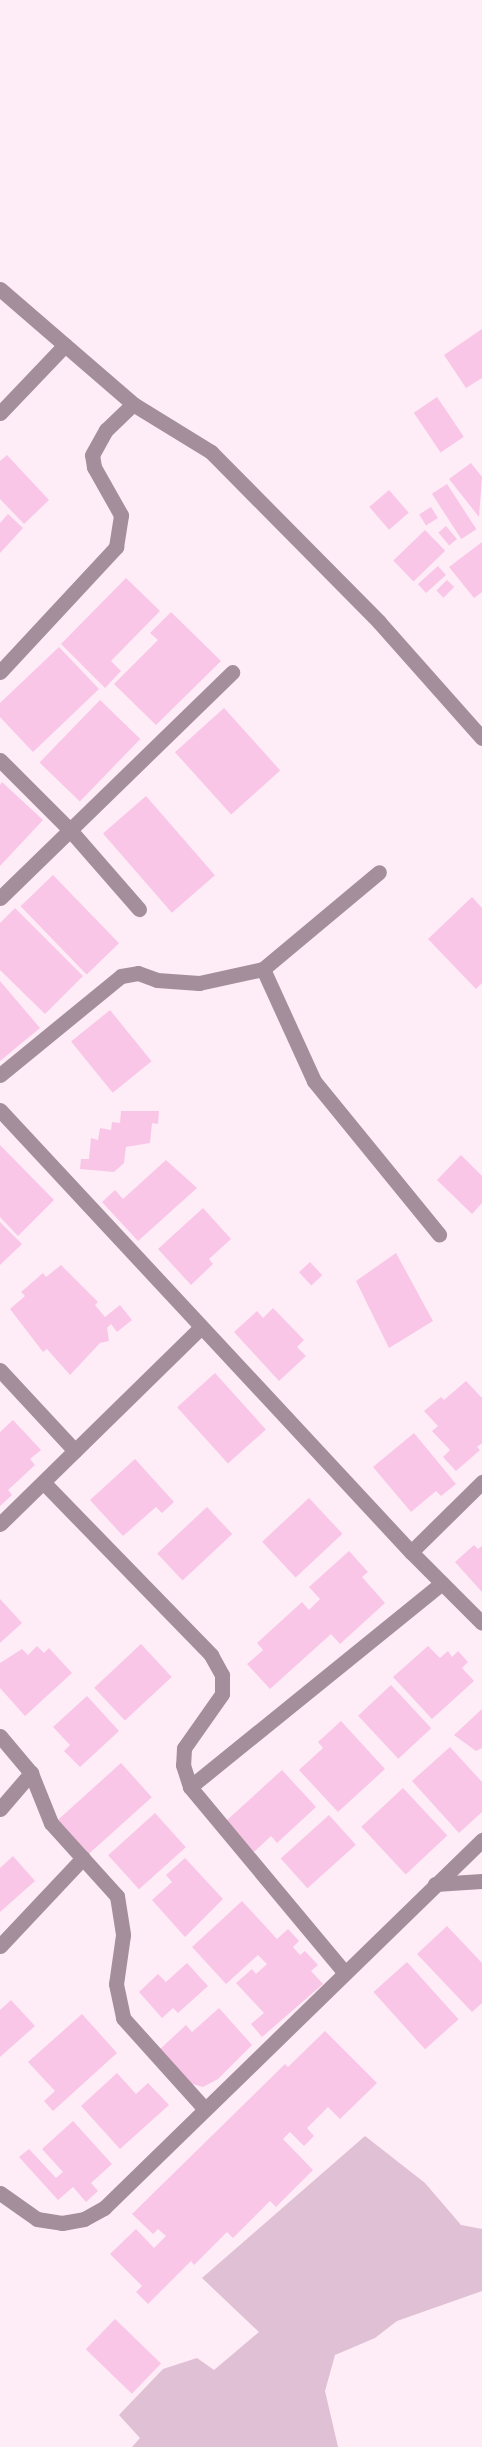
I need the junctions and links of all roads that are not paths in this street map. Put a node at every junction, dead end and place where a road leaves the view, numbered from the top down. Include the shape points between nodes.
1 (0, 289) edge
2 (65, 345) junction
3 (133, 404) junction
4 (0, 413) edge
5 (0, 672) edge
6 (232, 672) dead end
7 (482, 738) edge
8 (0, 760) edge
9 (70, 830) junction
10 (379, 872) dead end
11 (0, 898) edge
12 (139, 909) dead end
13 (263, 969) junction
14 (0, 1075) edge
15 (0, 1110) edge
16 (439, 1234) dead end
17 (201, 1327) junction
18 (0, 1370) edge
19 (75, 1451) junction
20 (482, 1482) edge
21 (44, 1483) junction
22 (0, 1524) edge
23 (411, 1552) junction
24 (442, 1582) junction
25 (482, 1623) edge
26 (0, 1736) edge
27 (31, 1773) junction
28 (190, 1787) junction
29 (0, 1809) edge
30 (482, 1840) edge
31 (84, 1858) junction
32 (482, 1881) edge
33 (435, 1884) junction
34 (0, 1946) edge
35 (344, 1972) junction
36 (205, 2109) junction
37 (0, 2193) edge

1 - 2 street
2 - 3 street
2 - 4 street
3 - 5 street via 105,430 92,455 94,467 121,515 116,547
3 - 7 street via 210,452 379,622
6 - 9 street
8 - 9 street
9 - 11 street
9 - 12 street
10 - 13 street
13 - 14 street via 199,983 157,980 138,973 121,976
13 - 16 street via 314,1081
15 - 17 street
17 - 19 street
17 - 23 street
18 - 19 street
19 - 21 street
20 - 23 street
21 - 22 street
21 - 28 street via 211,1655 222,1675 222,1694 184,1748 183,1765
23 - 24 street
24 - 25 street
24 - 28 street
26 - 27 street
27 - 29 street
27 - 31 street via 51,1823
28 - 35 street
30 - 33 street
31 - 34 street
31 - 36 street via 107,1882 123,1913 116,1984 123,2018
32 - 33 street
33 - 35 street
35 - 36 street
36 - 37 street via 104,2208 84,2219 62,2223 37,2219

